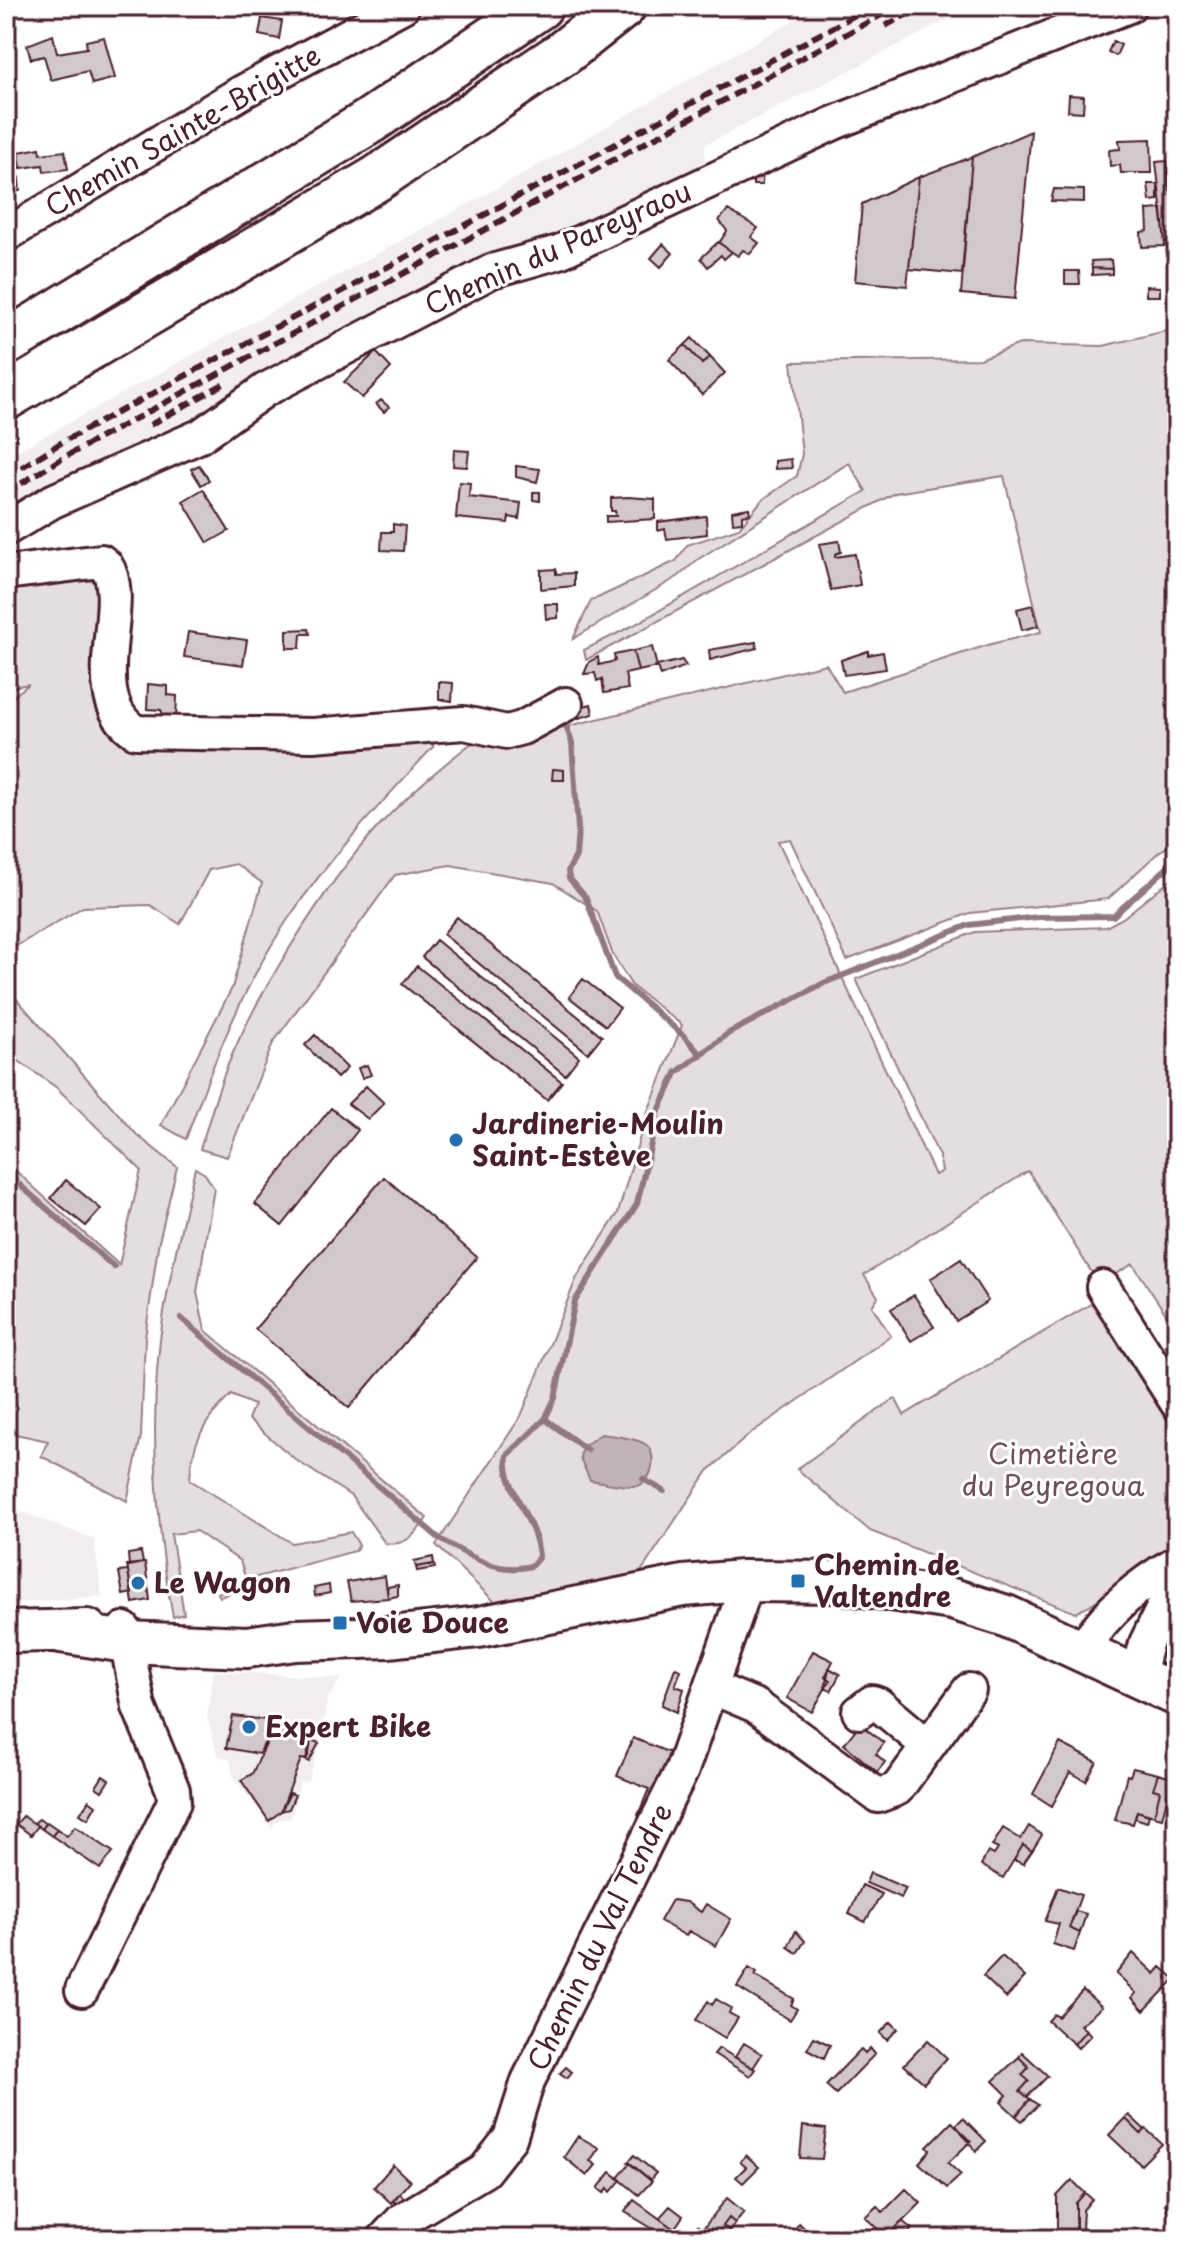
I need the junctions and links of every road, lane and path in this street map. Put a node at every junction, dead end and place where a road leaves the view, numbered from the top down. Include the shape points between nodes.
1 (403, 6) edge
2 (540, 6) edge
3 (623, 6) edge
4 (1129, 6) edge
5 (6, 235) edge
6 (6, 343) edge
7 (6, 397) edge
8 (6, 529) edge
9 (6, 573) edge
10 (566, 704) dead end
11 (1103, 1287) dead end
12 (1177, 1403) edge
13 (1177, 1562) edge
14 (743, 1581) junction
15 (1160, 1589) edge
16 (6, 1632) edge
17 (125, 1636) junction
18 (1082, 1649) junction
19 (1138, 1676) junction
20 (711, 1687) junction
21 (969, 1690) dead end
22 (1177, 1695) edge
23 (859, 1712) dead end
24 (928, 1746) junction
25 (82, 1990) dead end
26 (384, 2239) edge

1 - 5 street, Chemin Sainte-Brigitte via 242,92
2 - 6 highway via 370,121
3 - 7 highway via 562,54 376,179
4 - 8 street, Chemin du Pareyraou via 834,123 559,252 492,271 265,390 200,436 53,501
9 - 10 street via 101,561 106,565 111,696 120,720 136,732 313,735 464,723 507,732
11 - 12 street
13 - 15 street
14 - 17 main road via 683,1586 479,1627 390,1637 247,1647
14 - 18 main road via 835,1582 952,1599
14 - 20 street, Chemin du Val Tendre
15 - 18 street via 1101,1620
15 - 19 street
16 - 17 main road
17 - 25 street via 139,1707 174,1802
18 - 19 main road
19 - 22 main road
20 - 24 street via 756,1706 878,1796 897,1789
20 - 26 street, Chemin du Val Tendre via 682,1770 528,2081 510,2138 484,2171 402,2220
21 - 24 street
23 - 24 street via 872,1702 878,1704

